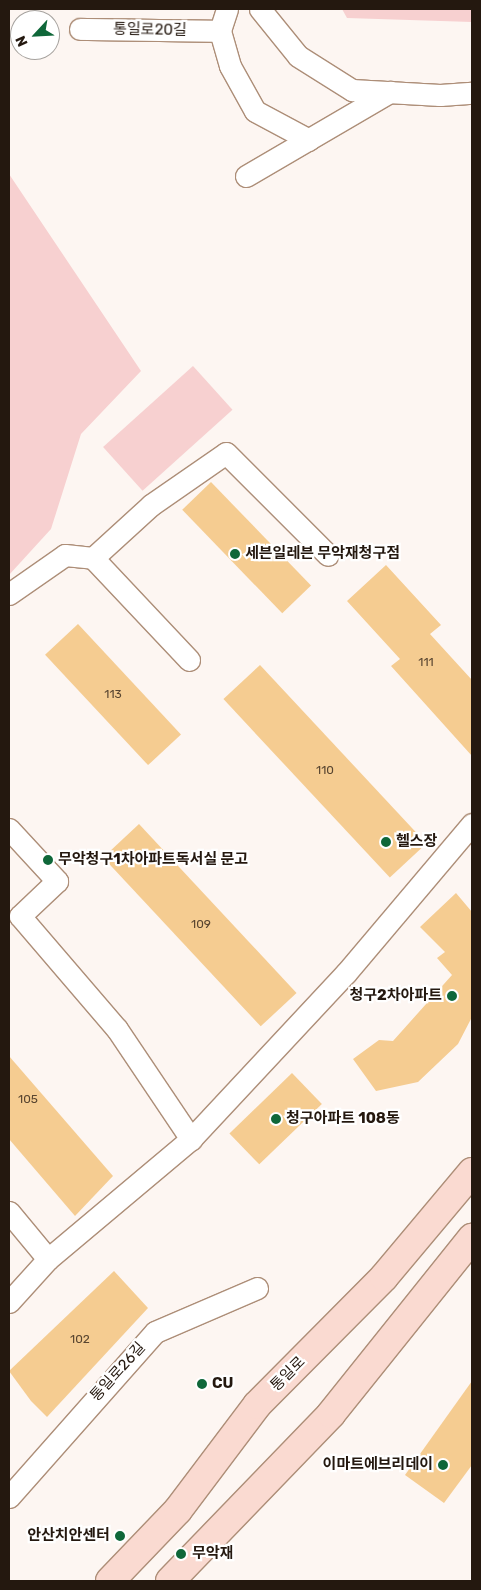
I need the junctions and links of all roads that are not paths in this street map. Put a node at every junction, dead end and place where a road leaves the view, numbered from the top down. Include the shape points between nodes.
1 (227, 9) edge
2 (260, 9) edge
3 (80, 29) dead end
4 (220, 31) junction
5 (390, 92) junction
6 (472, 93) edge
7 (309, 140) junction
8 (246, 176) dead end
9 (328, 555) dead end
10 (93, 558) junction
11 (9, 594) edge
12 (189, 660) dead end
13 (472, 824) edge
14 (9, 829) edge
15 (14, 922) edge
16 (191, 1139) junction
17 (472, 1172) edge
18 (9, 1212) edge
19 (472, 1238) edge
20 (48, 1259) junction
21 (257, 1288) dead end
22 (9, 1302) edge
23 (9, 1496) edge
24 (110, 1581) edge
25 (170, 1581) edge

1 - 4 street
2 - 5 street via 298,56 352,90
3 - 4 street, 통일로20길
4 - 7 street via 230,66 255,111
5 - 6 street
5 - 7 street
7 - 8 street
9 - 10 street via 226,454 151,505
10 - 11 street via 65,555
10 - 12 street
13 - 16 street via 346,972
14 - 15 street via 57,881
15 - 16 street via 117,1029
16 - 20 street
17 - 24 main road, 통일로 via 384,1277 258,1405 178,1510
18 - 20 street
19 - 25 main road via 331,1414
20 - 22 street
21 - 23 street, 통일로26길 via 155,1332

